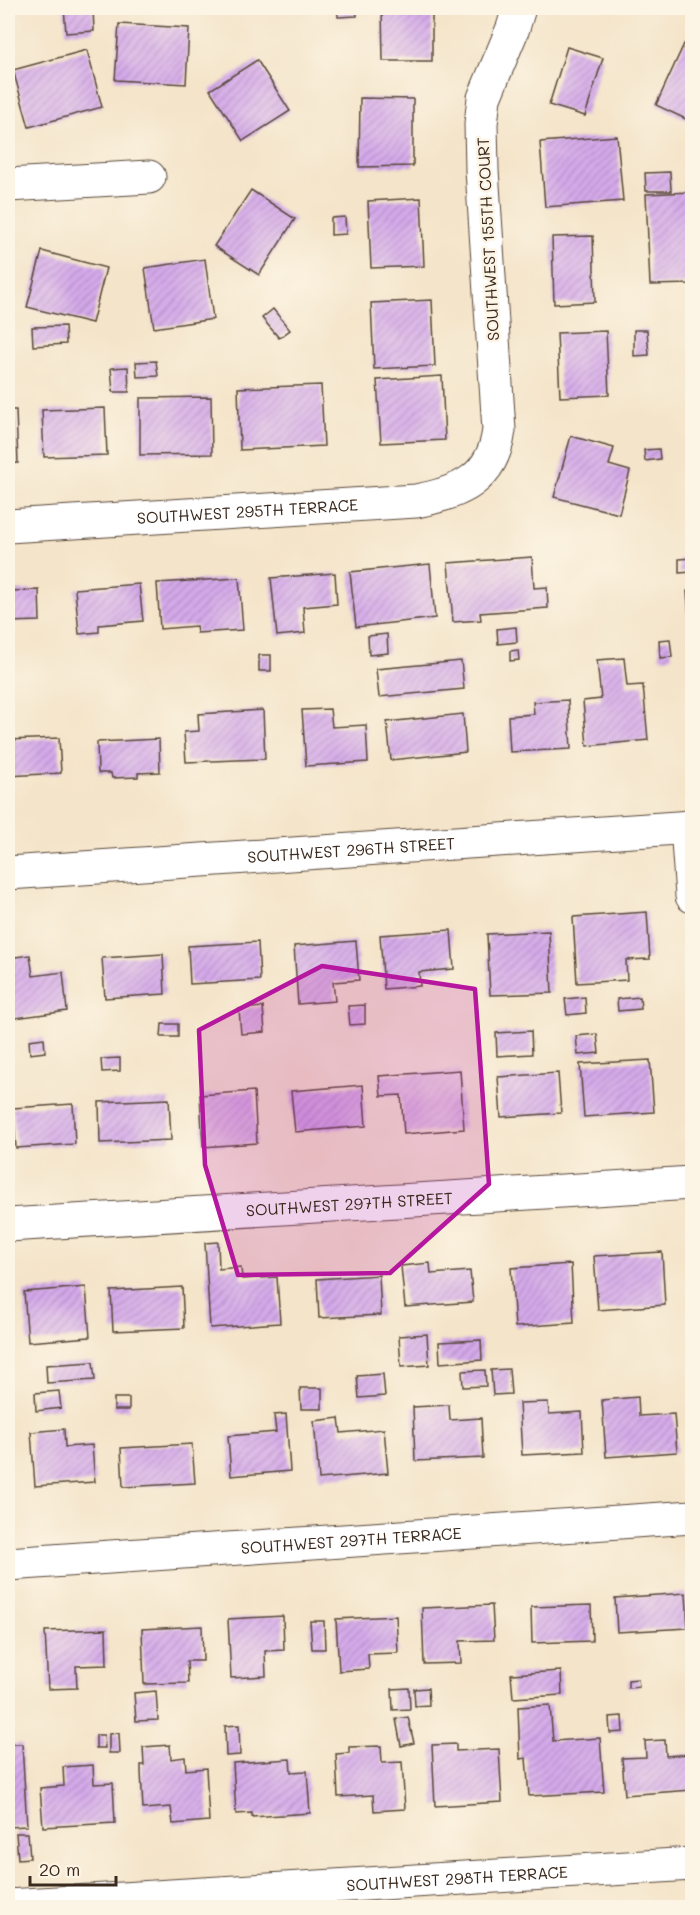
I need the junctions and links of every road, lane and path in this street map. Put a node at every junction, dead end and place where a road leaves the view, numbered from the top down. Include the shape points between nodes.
1 (519, 8) edge
2 (149, 177) dead end
3 (8, 185) edge
4 (481, 474) joint
5 (8, 526) edge
6 (690, 827) edge
7 (8, 873) edge
8 (693, 897) edge
9 (693, 1183) edge
10 (8, 1225) edge
11 (693, 1517) edge
12 (8, 1564) edge
13 (693, 1864) edge
14 (8, 1906) edge

1 - 4 street, SOUTHWEST 155TH COURT via 488,86 482,118 499,430 494,451
2 - 3 street
4 - 5 street, SOUTHWEST 295TH TERRACE via 457,490 416,501
6 - 7 street, SOUTHWEST 296TH STREET
6 - 8 street
9 - 10 street, SOUTHWEST 297TH STREET
11 - 12 street, SOUTHWEST 297TH TERRACE
13 - 14 street, SOUTHWEST 298TH TERRACE

